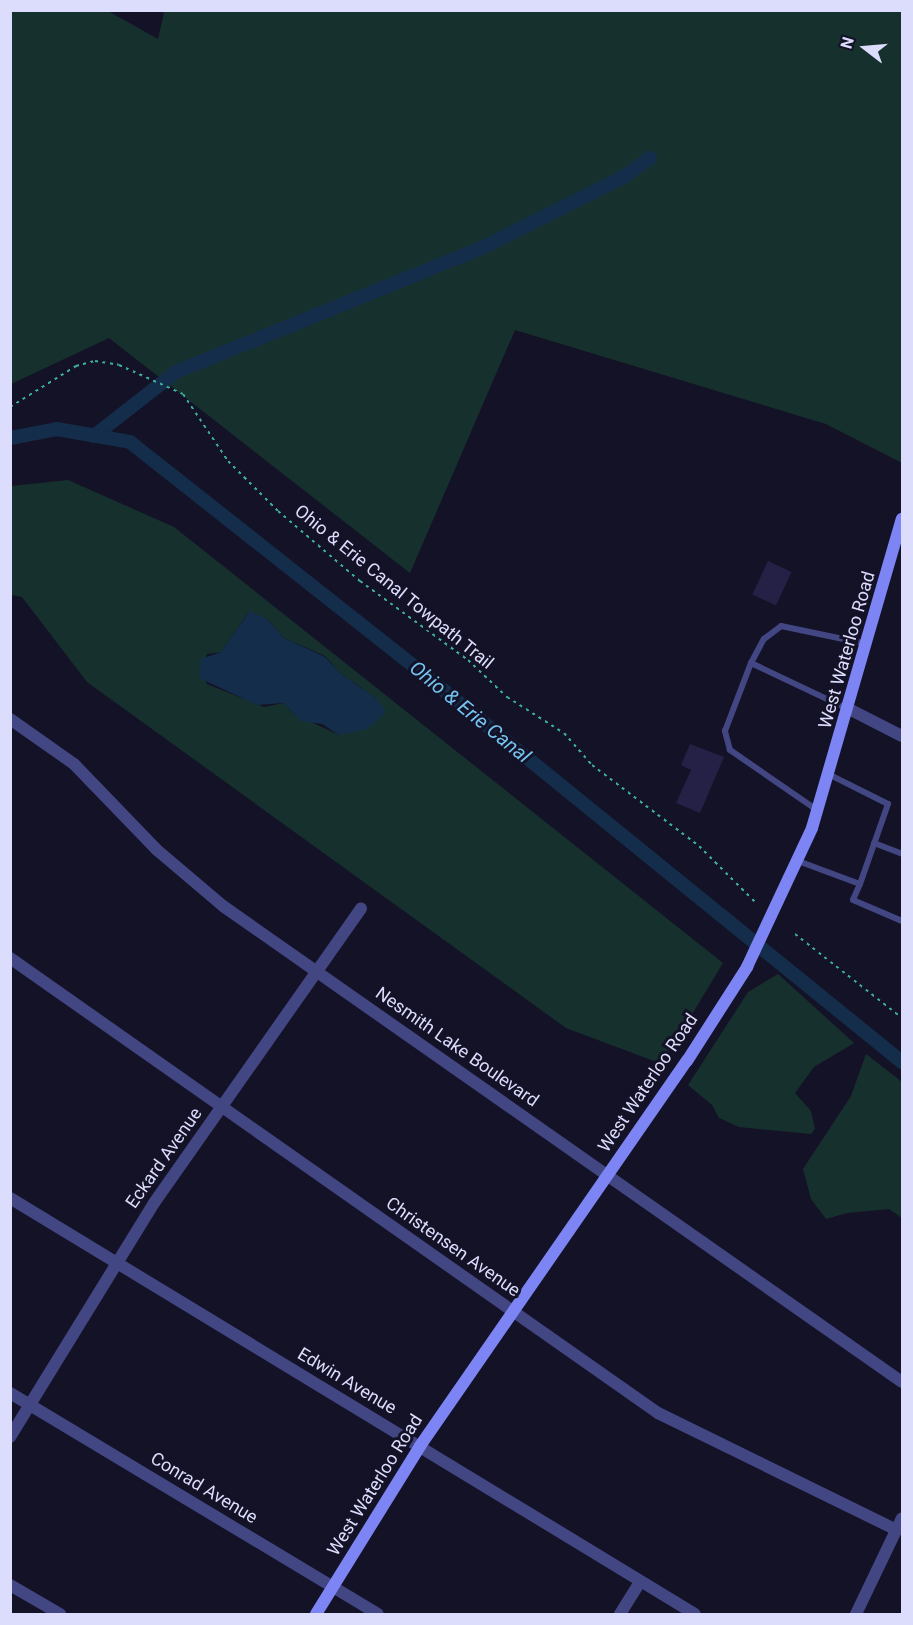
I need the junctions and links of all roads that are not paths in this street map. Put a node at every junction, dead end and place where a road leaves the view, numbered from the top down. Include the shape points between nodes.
1 (903, 519) edge
2 (867, 644) junction
3 (751, 663) junction
4 (849, 710) junction
5 (10, 719) edge
6 (903, 736) edge
7 (830, 775) junction
8 (818, 810) junction
9 (874, 843) junction
10 (903, 854) edge
11 (798, 861) junction
12 (860, 884) junction
13 (361, 908) dead end
14 (903, 921) edge
15 (10, 958) edge
16 (316, 970) junction
17 (222, 1106) junction
18 (607, 1174) junction
19 (10, 1198) edge
20 (116, 1262) junction
21 (512, 1310) junction
22 (903, 1382) edge
23 (10, 1393) edge
24 (30, 1404) junction
25 (10, 1437) edge
26 (420, 1446) junction
27 (903, 1518) edge
28 (897, 1530) junction
29 (639, 1584) junction
30 (10, 1585) edge
31 (334, 1586) junction
32 (60, 1614) edge
33 (316, 1614) edge
34 (378, 1614) edge
35 (620, 1614) edge
36 (694, 1614) edge
37 (856, 1614) edge

1 - 2 main road, West Waterloo Road
2 - 3 lane via 782,626 764,639
2 - 4 main road, West Waterloo Road
3 - 4 lane
3 - 8 lane via 725,731 730,750
4 - 6 street
4 - 7 main road, West Waterloo Road
5 - 16 street, Nesmith Lake Boulevard via 74,764 185,876
7 - 8 main road, West Waterloo Road
7 - 9 lane via 888,804
8 - 11 main road, West Waterloo Road
9 - 10 lane
9 - 12 lane
11 - 12 lane
11 - 18 main road, West Waterloo Road via 747,967
12 - 14 lane via 853,900
13 - 16 street, Eckard Avenue
15 - 17 street, Christensen Avenue
16 - 17 street, Eckard Avenue
16 - 18 street, Nesmith Lake Boulevard
17 - 20 street, Eckard Avenue
17 - 21 street, Christensen Avenue
18 - 21 main road, West Waterloo Road
18 - 22 street, Nesmith Lake Boulevard
19 - 20 street, Edwin Avenue
20 - 24 street, Eckard Avenue
20 - 26 street, Edwin Avenue
21 - 26 main road, West Waterloo Road
21 - 28 street, Christensen Avenue via 673,1422
23 - 24 street, Conrad Avenue
24 - 25 street, Eckard Avenue
24 - 31 street, Conrad Avenue
26 - 29 street, Edwin Avenue
26 - 31 main road, West Waterloo Road
27 - 28 street
28 - 37 street
29 - 35 street
29 - 36 street, Edwin Avenue
30 - 32 street
31 - 33 main road, West Waterloo Road
31 - 34 street, Conrad Avenue

